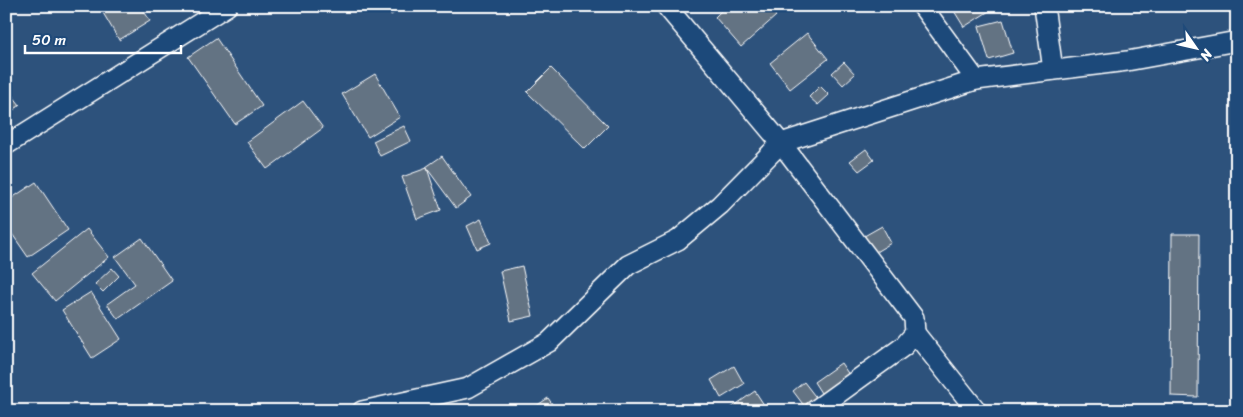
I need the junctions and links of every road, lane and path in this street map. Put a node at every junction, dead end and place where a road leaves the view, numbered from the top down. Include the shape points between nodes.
1 (226, 6) edge
2 (666, 6) edge
3 (922, 6) edge
4 (1044, 6) edge
5 (1237, 41) edge
6 (1053, 70) junction
7 (976, 80) junction
8 (781, 143) junction
9 (6, 145) edge
10 (914, 333) junction
11 (362, 411) edge
12 (814, 411) edge
13 (977, 411) edge

1 - 9 street
2 - 8 street
3 - 7 street
4 - 6 street
5 - 6 street via 1127,61
6 - 7 street
7 - 8 street
8 - 10 street via 914,318
8 - 11 street via 720,205 678,240 628,265 549,342 468,388
10 - 12 street via 904,346
10 - 13 street

